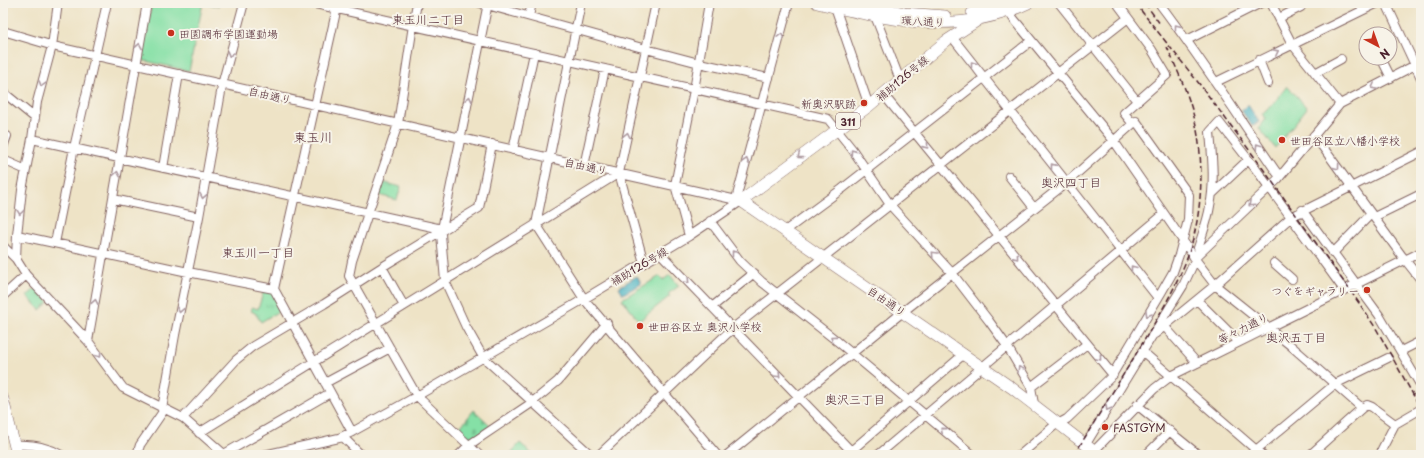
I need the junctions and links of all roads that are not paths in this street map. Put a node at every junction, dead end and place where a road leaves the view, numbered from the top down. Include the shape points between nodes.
1 (58, 3) edge
2 (107, 3) edge
3 (147, 3) edge
4 (244, 3) edge
5 (311, 3) edge
6 (417, 3) edge
7 (532, 3) edge
8 (581, 3) edge
9 (656, 3) edge
10 (710, 3) edge
11 (789, 3) edge
12 (817, 3) edge
13 (857, 3) edge
14 (1028, 3) edge
15 (1059, 3) edge
16 (1117, 3) edge
17 (1159, 3) edge
18 (1261, 3) edge
19 (1271, 3) edge
20 (1378, 3) edge
21 (1386, 3) edge
22 (485, 4) edge
23 (337, 6) edge
24 (1007, 7) edge
25 (1302, 7) dead end
26 (835, 8) junction
27 (981, 11) edge
28 (529, 16) junction
29 (875, 16) junction
30 (1128, 18) junction
31 (1279, 18) junction
32 (412, 25) junction
33 (576, 30) junction
34 (3, 31) edge
35 (952, 37) junction
36 (1187, 40) junction
37 (481, 41) junction
38 (1031, 41) junction
39 (1292, 44) junction
40 (52, 46) junction
41 (1093, 46) junction
42 (646, 49) junction
43 (534, 53) junction
44 (96, 56) junction
45 (1341, 59) dead end
46 (1259, 60) junction
47 (570, 62) junction
48 (699, 62) junction
49 (1418, 64) edge
50 (136, 65) junction
51 (1386, 66) edge
52 (605, 69) junction
53 (179, 74) junction
54 (1059, 74) junction
55 (1315, 74) junction
56 (640, 77) junction
57 (769, 78) junction
58 (984, 78) junction
59 (1391, 78) junction
60 (1421, 78) edge
61 (900, 80) junction
62 (1216, 82) junction
63 (1268, 83) dead end
64 (222, 84) junction
65 (694, 90) junction
66 (3, 92) edge
67 (883, 94) junction
68 (1137, 101) junction
69 (762, 104) junction
70 (1340, 104) junction
71 (315, 106) junction
72 (869, 106) junction
73 (1010, 111) junction
74 (35, 118) junction
75 (398, 124) junction
76 (1133, 124) junction
77 (836, 130) junction
78 (914, 132) junction
79 (1314, 135) junction
80 (8, 136) dead end
81 (461, 137) junction
82 (32, 139) junction
83 (1114, 141) junction
84 (492, 144) junction
85 (3, 147) edge
86 (74, 148) junction
87 (513, 150) junction
88 (1421, 152) edge
89 (120, 158) junction
90 (550, 158) junction
91 (1248, 160) junction
92 (8, 162) dead end
93 (942, 165) junction
94 (584, 166) junction
95 (163, 168) junction
96 (26, 170) junction
97 (866, 170) junction
98 (619, 173) junction
99 (1282, 174) junction
100 (1009, 176) dead end
101 (206, 178) junction
102 (1066, 183) junction
103 (675, 185) junction
104 (1352, 186) junction
105 (1269, 187) junction
106 (1212, 194) junction
107 (1421, 194) edge
108 (294, 197) junction
109 (113, 199) junction
110 (739, 200) junction
111 (891, 206) junction
112 (1034, 208) junction
113 (1302, 210) junction
114 (369, 214) junction
115 (1164, 214) junction
116 (1373, 216) junction
117 (199, 217) junction
118 (1291, 217) junction
119 (710, 222) junction
120 (536, 224) junction
121 (442, 229) junction
122 (785, 231) junction
123 (17, 235) junction
124 (689, 236) junction
125 (999, 236) junction
126 (1184, 242) junction
127 (55, 243) junction
128 (3, 246) edge
129 (1120, 251) junction
130 (1421, 252) edge
131 (660, 253) junction
132 (1333, 253) junction
133 (104, 254) junction
134 (1197, 256) junction
135 (823, 257) junction
136 (16, 259) junction
137 (1405, 260) junction
138 (644, 263) junction
139 (1274, 263) dead end
140 (382, 267) junction
141 (188, 272) junction
142 (754, 273) junction
143 (952, 273) junction
144 (26, 275) junction
145 (1292, 279) dead end
146 (1421, 280) edge
147 (445, 281) junction
148 (1357, 284) junction
149 (354, 285) junction
150 (1215, 285) junction
151 (274, 289) junction
152 (1344, 290) junction
153 (777, 294) junction
154 (3, 296) edge
155 (584, 298) junction
156 (1158, 298) junction
157 (1197, 300) junction
158 (1055, 305) junction
159 (404, 306) junction
160 (712, 307) junction
161 (903, 312) junction
162 (291, 322) junction
163 (376, 323) junction
164 (607, 323) junction
165 (1165, 327) junction
166 (1269, 327) junction
167 (732, 329) junction
168 (1150, 338) junction
169 (88, 341) junction
170 (1421, 341) edge
171 (1239, 342) junction
172 (1087, 344) junction
173 (1006, 346) junction
174 (390, 348) junction
175 (1142, 351) junction
176 (1401, 351) junction
177 (852, 354) junction
178 (964, 354) junction
179 (484, 358) junction
180 (1388, 358) dead end
181 (314, 363) junction
182 (1197, 364) junction
183 (982, 366) junction
184 (1113, 375) junction
185 (1171, 376) junction
186 (325, 383) junction
187 (1335, 384) junction
188 (1421, 386) edge
189 (1032, 387) junction
190 (330, 393) junction
191 (665, 393) junction
192 (417, 396) junction
193 (799, 398) junction
194 (3, 399) edge
195 (532, 402) junction
196 (909, 402) junction
197 (1034, 404) junction
198 (1138, 405) junction
199 (1362, 408) junction
200 (163, 409) junction
201 (1418, 411) edge
202 (925, 415) junction
203 (183, 418) junction
204 (1058, 424) junction
205 (1395, 424) junction
206 (3, 425) edge
207 (1170, 431) junction
208 (352, 432) junction
209 (199, 433) junction
210 (343, 436) junction
211 (469, 445) junction
212 (1093, 450) edge
213 (14, 452) edge
214 (289, 453) edge
215 (853, 453) edge
216 (1256, 453) edge
217 (224, 454) edge
218 (61, 455) edge
219 (138, 455) edge
220 (264, 455) edge
221 (361, 455) edge
222 (459, 455) edge
223 (479, 455) edge
224 (591, 455) edge
225 (599, 455) edge
226 (718, 455) edge
227 (727, 455) edge
228 (878, 455) edge
229 (973, 455) edge
230 (1020, 455) edge
231 (1146, 455) edge
232 (1195, 455) edge
233 (1310, 455) edge
234 (1381, 455) edge

1 - 40 street
2 - 44 street
50 -> 3 street
4 -> 64 street
5 - 23 street
6 - 32 street
7 - 28 street
8 - 33 street
9 - 42 street
10 - 48 street
57 -> 11 street
12 - 26 main road, 環八通り / 311
13 - 27 main road, 環八通り / 311 via 923,15 954,16
14 - 24 main road, 環八通り / 311
15 - 41 street
16 - 30 street
36 -> 17 street
18 - 36 street
19 - 31 street
20 - 39 street
21 - 49 street
22 - 28 street
22 - 37 street
23 - 32 street
23 - 71 street
24 - 27 main road, 環八通り / 311
24 - 38 street
25 - 31 street
26 - 29 main road, 環八通り / 311
26 - 72 street
27 - 29 main road, 環八通り / 311 via 952,23 910,22
27 - 35 main road, 補助126号線 / 311
28 - 33 street
29 - 61 street
30 - 41 street
30 - 68 street via 1167,74
31 - 39 street
32 - 37 street
32 - 75 street
33 - 42 street
33 - 47 street
34 - 40 street, 自由通り
58 -> 35 street
35 - 61 main road, 補助126号線 / 311
36 - 62 street
37 - 43 street
81 -> 37 street
38 - 54 street
38 - 58 street
46 -> 39 street
39 - 55 street
40 - 44 street, 自由通り
40 -> 74 street
41 - 54 street
41 - 68 street
42 - 48 street
42 - 56 street
43 - 47 street
43 - 87 street
44 - 50 street, 自由通り
44 - 86 street
45 - 55 street
46 - 62 street
46 - 63 street
47 - 52 street
47 - 90 street
48 - 57 street
48 - 65 street
49 - 59 street
49 - 60 street
50 - 53 street, 自由通り
50 - 89 street
51 - 59 street
52 - 56 street
52 - 94 street
53 - 64 street, 自由通り
53 - 95 street
54 - 73 street
54 - 83 street
55 - 70 street
56 - 65 street
98 -> 56 street
57 - 69 street
58 - 73 street
58 - 78 street
59 -> 70 street
61 - 67 main road, 補助126号線 / 311
99 -> 62 street via 1277,174
64 - 71 street, 自由通り
64 - 101 street
65 - 69 street
65 - 103 street
66 - 74 street
67 - 72 main road, 補助126号線 / 311
67 - 78 street
68 - 76 street via 1124,113
69 - 77 street via 828,119
110 -> 69 street
70 - 79 street
71 - 75 street, 自由通り
71 - 108 street
72 - 77 main road, 補助126号線 / 311
73 - 93 street
102 -> 73 street
74 - 82 street
75 - 81 street, 自由通り
75 - 114 street
76 - 83 street
76 - 126 street via 1136,121 1189,195
97 -> 77 street
77 -> 110 main road, 補助126号線 / 311
78 -> 93 street
78 - 97 street
79 - 99 street
79 -> 104 street
80 - 85 street
81 - 84 street, 自由通り
81 - 121 street
82 - 86 street
82 - 96 street
83 - 102 street
83 - 115 street
84 - 87 street, 自由通り
84 - 121 street via 479,208
86 - 89 street
86 - 127 street
87 - 90 street, 自由通り
88 - 104 street
89 - 95 street
109 -> 89 street
90 - 94 street, 自由通り
90 - 120 street
91 - 105 street
91 - 106 street
91 - 106 street via 1219,122 1210,132
92 - 96 street
93 - 111 street
93 - 125 street
94 - 98 street, 自由通り
95 - 101 street
96 -> 123 street
97 - 111 street
97 - 122 street
98 - 103 street, 自由通り
98 - 120 street
98 - 138 street
99 - 105 street
100 - 112 street
101 - 108 street
101 -> 117 street
102 - 112 street
102 - 129 street
103 - 110 street, 自由通り
103 - 124 street
104 - 113 street
104 - 116 street
105 - 118 street
105 -> 134 street
106 - 134 street
107 - 116 street
108 - 114 street
108 - 151 street
109 - 117 street
109 - 133 street
110 - 119 street, 補助126号線
110 - 122 main road, 自由通り
111 - 135 street
143 -> 111 street
112 - 125 street
113 - 118 street
113 - 132 street
114 - 121 street
114 - 149 street via 349,269 349,276
115 - 126 street
115 - 129 street
116 - 132 street
116 - 137 street
117 - 141 street
118 - 150 street
118 - 152 street
119 - 124 street, 補助126号線
142 -> 119 street via 740,261
120 - 147 street
120 - 155 street
121 - 140 street
121 - 147 street
122 - 135 main road, 自由通り
123 - 127 street
123 - 136 street
124 - 131 street, 補助126号線
125 - 143 street
125 -> 158 street
126 - 134 street
126 - 156 street via 1174,271
127 - 133 street
128 - 136 street
156 -> 129 street
129 - 158 street
130 - 137 street, 等々力通り
131 - 138 street, 補助126号線
131 -> 160 street
132 - 148 street
133 - 141 street
169 -> 133 street
134 - 150 street
134 - 168 street via 1183,286
135 - 153 street
135 - 161 main road, 自由通り
136 - 144 street
137 - 146 street
137 - 148 street, 等々力通り
138 - 155 street, 補助126号線
139 - 145 street
140 - 149 street
140 - 159 street
141 - 151 street
141 -> 200 street
142 - 153 street
142 - 160 street
143 - 161 street
143 - 173 street
144 - 154 street
144 - 169 street
147 - 159 street
147 - 179 street via 466,327
148 - 152 street, 等々力通り
148 - 176 street
149 - 162 street
149 - 163 street
150 - 157 street
150 - 166 street
151 - 162 street
152 - 166 street, 等々力通り
153 - 167 street
177 -> 153 street
155 - 164 street
155 - 179 street, 補助126号線
156 -> 184 street
157 - 165 street
157 - 171 street
158 - 172 street
158 - 173 street
159 - 163 street
160 - 167 street
161 - 177 street
161 - 178 main road, 自由通り
162 - 181 street
162 - 203 street via 236,360
163 - 174 street
163 - 181 street
164 - 191 street
164 - 195 street via 558,381
165 - 168 street
165 - 182 street
166 - 171 street, 等々力通り
166 - 187 street
167 - 191 street
167 -> 193 street
168 - 175 street
169 -> 200 street via 123,388
170 - 176 street
171 - 182 street, 等々力通り
172 -> 184 street
172 - 189 street
173 - 183 street
189 -> 173 street
174 - 186 street
174 - 192 street
175 - 185 street
175 -> 212 street
176 - 188 street
177 - 193 street
177 - 196 street
178 - 183 main road, 自由通り
178 - 196 street
179 - 192 street, 補助126号線
179 - 195 street
180 - 187 street
181 - 186 street
181 - 209 street
182 - 185 street, 等々力通り
183 - 197 main road, 自由通り
183 - 202 street
184 - 204 street via 1067,419
185 - 198 street, 等々力通り
185 - 216 street
186 - 190 street
187 - 199 street
187 - 216 street
189 - 197 street
190 - 208 street
190 - 217 street
191 - 225 street
191 - 226 street
192 - 208 street, 補助126号線
192 - 211 street
193 - 215 street
193 - 227 street
194 - 213 main road
195 - 211 street
195 - 224 street
196 - 202 street
196 - 215 street
197 - 204 main road, 自由通り
198 - 207 street
198 - 212 street, 等々力通り
199 - 205 street via 1367,405 1372,407
199 - 233 street
200 - 203 street
200 - 219 street via 140,445
201 - 205 street
202 - 228 street
229 -> 202 street
203 - 209 street
204 - 212 main road, 自由通り
204 - 230 street
205 - 234 street
206 - 213 main road
207 - 231 street
207 - 232 street via 1195,452
208 - 210 street, 補助126号線
209 - 217 street
210 - 214 street, 補助126号線
210 - 221 street
211 - 222 street
211 - 223 street
213 - 218 street via 35,445
214 - 220 street, 補助126号線

